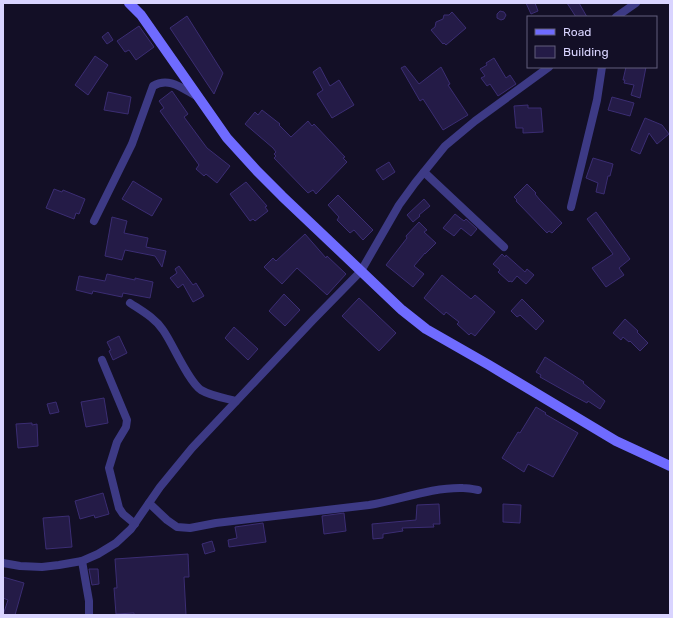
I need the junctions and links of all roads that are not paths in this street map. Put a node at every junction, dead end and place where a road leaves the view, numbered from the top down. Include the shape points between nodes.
1 (129, 3) edge
2 (636, 3) edge
3 (617, 16) edge
4 (548, 68) edge
5 (602, 68) edge
6 (198, 98) junction
7 (424, 172) junction
8 (571, 207) dead end
9 (94, 221) dead end
10 (504, 247) dead end
11 (361, 271) junction
12 (130, 303) dead end
13 (102, 360) dead end
14 (236, 401) junction
15 (670, 466) edge
16 (478, 490) dead end
17 (149, 504) junction
18 (135, 524) junction
19 (82, 561) junction
20 (3, 563) edge
21 (89, 615) edge

1 - 6 main road
2 - 3 street
4 - 7 street via 474,121 445,146
5 - 8 street
6 - 9 street via 166,81 153,86 132,144
6 - 11 main road via 227,138 257,171
7 - 10 street
7 - 11 street via 400,205
11 - 14 street
11 - 15 main road via 426,329 616,441
12 - 14 street via 150,316 162,329 189,376 200,389
13 - 18 street via 127,420 109,468 119,508
14 - 17 street via 180,463
16 - 17 street via 463,488 428,492 389,502 190,528 177,527
17 - 18 street
18 - 19 street via 116,543
19 - 20 street via 42,566
19 - 21 street

